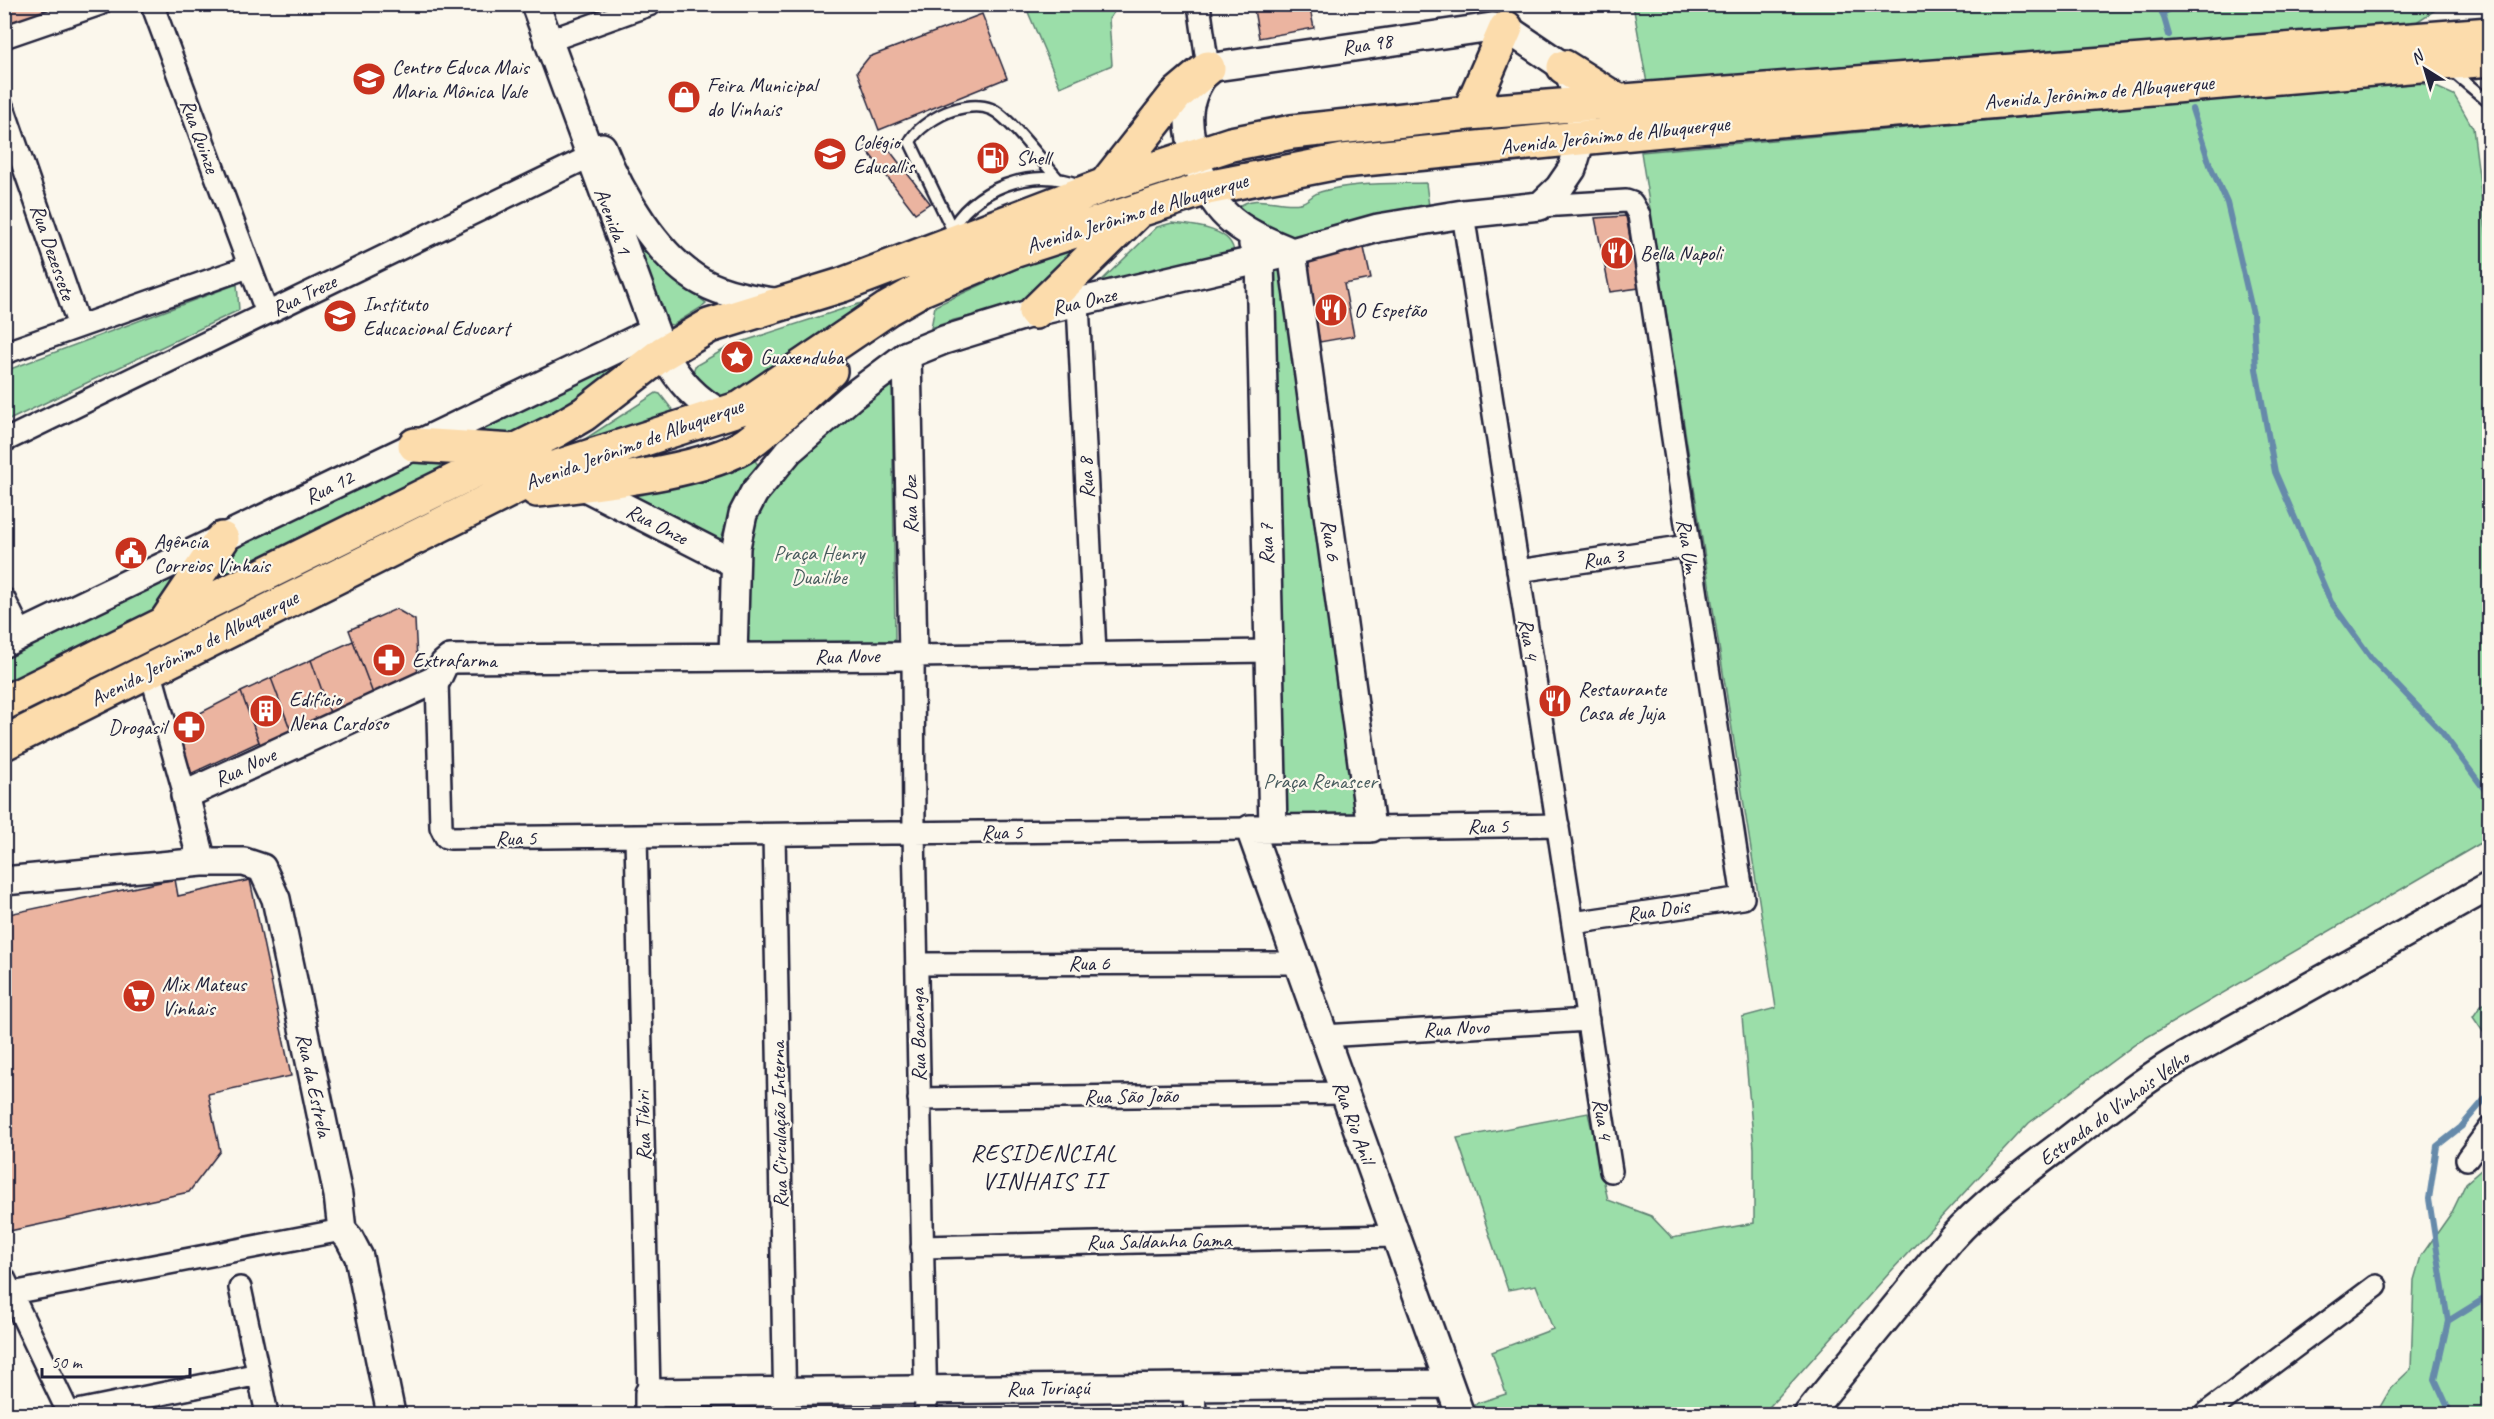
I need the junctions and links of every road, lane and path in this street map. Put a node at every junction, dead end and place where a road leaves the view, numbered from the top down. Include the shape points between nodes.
1 (100, 4) edge
2 (152, 4) edge
3 (535, 4) edge
4 (552, 4) edge
5 (651, 4) edge
6 (1199, 4) edge
7 (1504, 16) edge
8 (2490, 18) edge
9 (2490, 34) edge
10 (4, 37) edge
11 (556, 39) junction
12 (2391, 54) junction
13 (2490, 59) edge
14 (1564, 67) junction
15 (1208, 68) junction
16 (2452, 71) junction
17 (2490, 73) edge
18 (1618, 101) junction
19 (2490, 103) edge
20 (1580, 105) junction
21 (4, 110) edge
22 (1469, 113) junction
23 (1581, 139) junction
24 (1196, 153) junction
25 (596, 154) junction
26 (1058, 179) junction
27 (1098, 188) junction
28 (1207, 188) junction
29 (1626, 201) joint
30 (1540, 206) junction
31 (1141, 208) junction
32 (1463, 214) junction
33 (1248, 232) junction
34 (948, 238) junction
35 (1013, 251) junction
36 (1292, 252) junction
37 (1260, 259) junction
38 (248, 267) junction
39 (785, 303) junction
40 (1078, 303) junction
41 (1035, 312) junction
42 (267, 313) junction
43 (79, 326) junction
44 (659, 342) junction
45 (4, 353) edge
46 (907, 355) junction
47 (724, 415) junction
48 (4, 441) edge
49 (415, 445) junction
50 (516, 451) junction
51 (579, 484) junction
52 (497, 495) junction
53 (222, 539) junction
54 (1688, 546) junction
55 (734, 563) junction
56 (1518, 571) junction
57 (4, 599) edge
58 (166, 623) junction
59 (13, 639) edge
60 (1269, 651) junction
61 (1095, 653) junction
62 (913, 656) junction
63 (733, 657) junction
64 (150, 670) junction
65 (437, 679) junction
66 (4, 703) edge
67 (4, 743) edge
68 (185, 795) junction
69 (1558, 825) junction
70 (1371, 828) junction
71 (1262, 829) junction
72 (914, 833) junction
73 (774, 835) junction
74 (636, 837) junction
75 (202, 862) junction
76 (4, 881) edge
77 (2490, 886) edge
78 (1743, 898) joint
79 (1573, 922) junction
80 (1298, 963) junction
81 (916, 964) junction
82 (1588, 1020) junction
83 (1323, 1036) junction
84 (1344, 1093) junction
85 (919, 1099) junction
86 (2490, 1128) edge
87 (2468, 1159) dead end
88 (1611, 1171) dead end
89 (342, 1230) junction
90 (1395, 1236) junction
91 (922, 1246) junction
92 (8, 1285) edge
93 (2376, 1286) dead end
94 (240, 1288) dead end
95 (259, 1374) junction
96 (1448, 1384) junction
97 (1194, 1387) junction
98 (925, 1402) edge
99 (785, 1403) edge
100 (649, 1404) edge
101 (1820, 1409) edge
102 (68, 1414) edge
103 (267, 1414) edge
104 (391, 1414) edge
105 (1195, 1414) edge
106 (1460, 1414) edge
107 (2205, 1414) edge

1 - 10 street
2 - 38 street, Rua Quinze
3 - 11 street, Avenida 1
4 - 11 street, Avenida 1
5 - 11 street
6 - 15 street
7 - 14 street
7 - 15 street, Rua 98 via 1476,28
7 - 22 main road
8 - 12 main road
9 - 12 main road, Avenida Jerônimo de Albuquerque
11 - 25 street, Avenida 1
12 - 13 main road, Avenida Jerônimo de Albuquerque
12 - 16 main road
12 - 18 main road, Avenida Jerônimo de Albuquerque
12 - 23 main road, Avenida Jerônimo de Albuquerque
14 - 18 main road
14 - 20 street
15 - 24 street via 1190,106
15 - 27 main road via 1176,95
16 - 17 main road
16 - 19 lane
18 - 20 main road, Avenida Jerônimo de Albuquerque
20 - 22 main road, Avenida Jerônimo de Albuquerque
20 - 23 street
21 - 43 street, Rua Dezessete
22 - 24 main road, Avenida Jerônimo de Albuquerque via 1292,132
23 - 28 main road, Avenida Jerônimo de Albuquerque via 1343,161
23 - 30 street via 1567,179
24 - 27 main road, Avenida Jerônimo de Albuquerque
24 - 28 street
25 - 39 street, Avenida 1 via 681,267 716,289
25 - 42 street, Rua Treze
25 - 44 street, Avenida 1
26 - 27 lane
26 - 34 lane via 1022,180 997,189 975,203
26 - 34 lane via 993,109 970,106 945,113 923,127 910,142
27 - 34 main road, Avenida Jerônimo de Albuquerque
28 - 31 main road, Avenida Jerônimo de Albuquerque
28 - 33 street via 1226,216
29 - 30 street, Rua Onze
29 - 54 street, Rua Um via 1632,203 1639,215
30 - 32 street, Rua Onze
31 - 35 main road, Avenida Jerônimo de Albuquerque
31 - 41 main road
32 - 36 street, Rua Onze via 1378,228
32 - 56 street, Rua 4
33 - 36 street
33 - 37 street
34 - 39 main road, Avenida Jerônimo de Albuquerque via 842,285
35 - 47 main road, Avenida Jerônimo de Albuquerque via 905,298 758,398
35 - 51 main road via 885,328 816,382 766,429 731,453 690,466
36 - 37 street, Rua Onze
36 - 70 street, Rua 6
37 - 40 street, Rua Onze
37 - 60 street, Rua 7
38 - 42 street, Rua Quinze
38 - 43 street
39 - 44 main road, Avenida Jerônimo de Albuquerque
40 - 41 street, Rua Onze
40 - 61 street, Rua 8
41 - 46 street, Rua Onze
42 - 48 street, Rua Treze
43 - 45 street
44 - 47 street, Avenida 1 via 683,385
44 - 49 street, Rua 12
44 - 50 main road, Avenida Jerônimo de Albuquerque via 584,414
46 - 55 street, Rua Onze via 851,397 769,472 743,514
46 - 62 street, Rua Dez
47 - 52 main road, Avenida Jerônimo de Albuquerque via 554,468
49 - 50 main road
49 - 53 street, Rua 12
50 - 58 main road, Avenida Jerônimo de Albuquerque
51 - 52 main road
51 - 55 street, Rua Onze
52 - 64 main road, Avenida Jerônimo de Albuquerque
53 - 58 main road
53 - 59 street, Rua 12
54 - 56 street, Rua 3
54 - 78 street, Rua Um
55 - 63 street, Rua Onze
56 - 69 street, Rua 4
57 - 59 street
58 - 66 main road, Avenida Jerônimo de Albuquerque
60 - 61 street, Rua Nove
60 - 71 street, Rua 7
61 - 62 street, Rua Nove
62 - 63 street, Rua Nove
62 - 72 street, Rua Bacanga
63 - 65 street, Rua Nove via 450,659
64 - 67 main road, Avenida Jerônimo de Albuquerque
64 - 68 street
65 - 68 street, Rua Nove
65 - 74 street, Rua 5 via 441,827 446,837
68 - 75 street
69 - 70 street, Rua 5
69 - 79 street, Rua 4
70 - 71 street, Rua 5
71 - 72 street, Rua 5
71 - 80 street, Rua Rio Anil
72 - 73 street, Rua 5
72 - 81 street, Rua Bacanga
73 - 74 street, Rua 5
73 - 99 street, Rua Circulação Interna
74 - 100 street, Rua Tibiri
75 - 76 street, Rua da Estrela
75 - 89 street, Rua da Estrela via 254,864 269,879 338,1195
77 - 101 street, Estrada do Vinhais Velho via 2176,1061 2133,1089 2030,1169 1957,1232
78 - 79 street, Rua Dois
79 - 82 street, Rua 4
80 - 81 street, Rua 6
80 - 83 street, Rua Rio Anil
81 - 85 street, Rua Bacanga
82 - 83 street, Rua Novo
82 - 88 street, Rua 4
83 - 84 street, Rua Rio Anil
84 - 85 street, Rua São João
84 - 90 street, Rua Rio Anil
85 - 91 street, Rua Bacanga
86 - 87 street
89 - 92 street
89 - 104 street via 359,1257
90 - 91 street, Rua Saldanha Gama
90 - 96 street, Rua Rio Anil
91 - 98 street, Rua Bacanga
92 - 102 street
93 - 107 street
94 - 95 street
95 - 102 street
95 - 103 street
96 - 97 street, Rua Turiaçú
96 - 106 street, Rua Rio Anil
97 - 98 street, Rua Turiaçú
97 - 105 street
98 - 99 street, Rua Turiaçú
99 - 100 street, Rua Turiaçú

